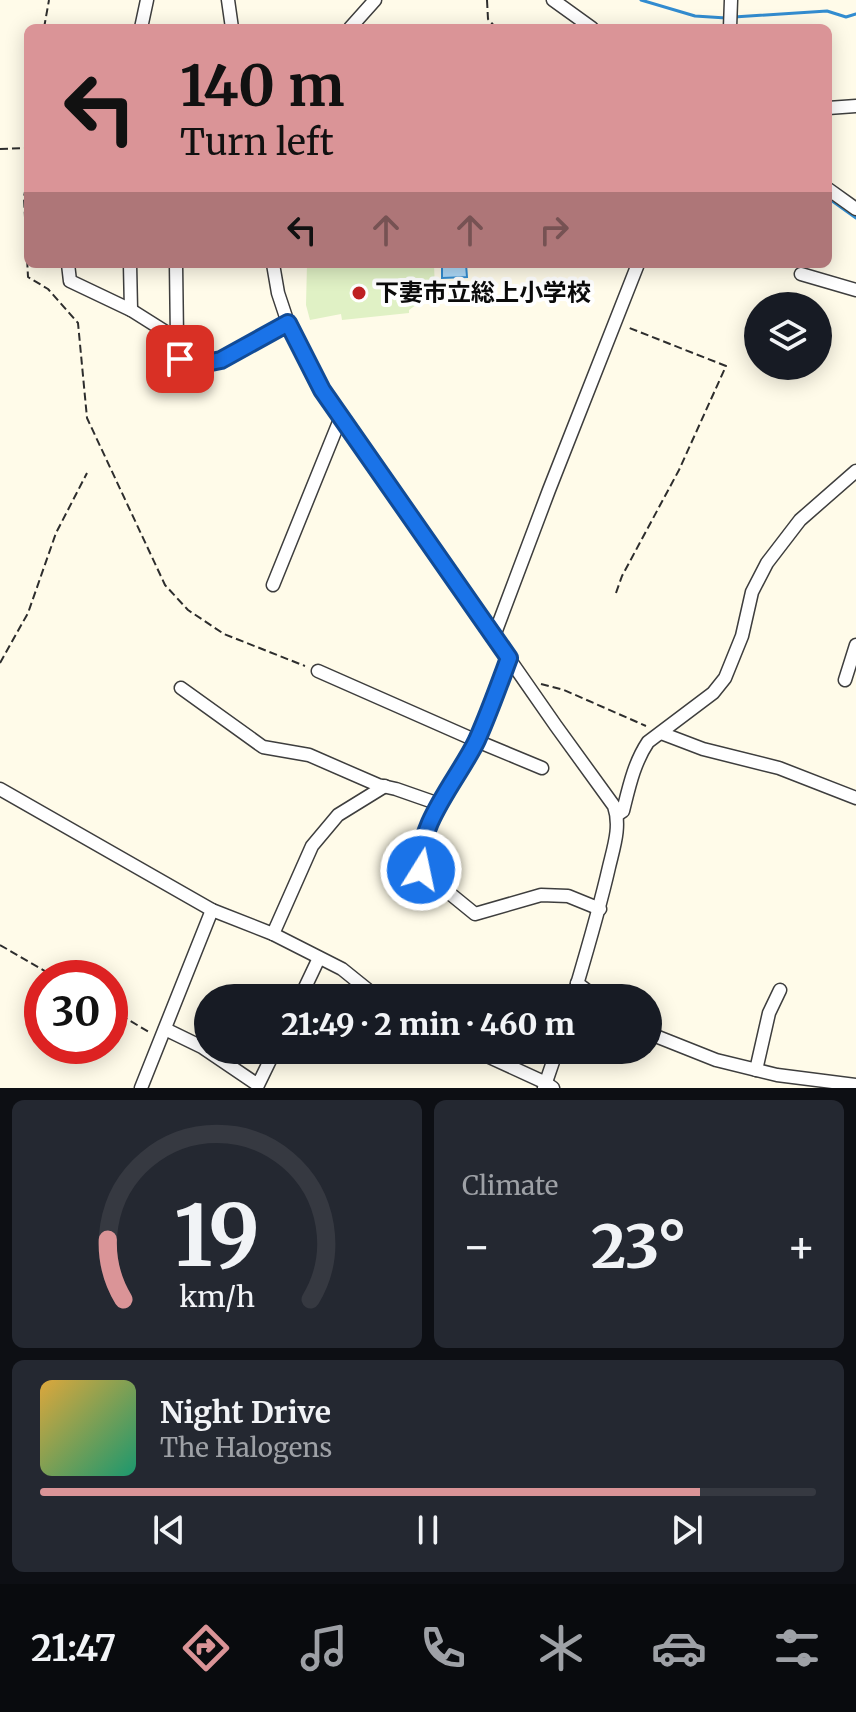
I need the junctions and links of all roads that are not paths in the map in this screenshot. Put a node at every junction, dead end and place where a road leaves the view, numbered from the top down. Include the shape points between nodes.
1 (147, 0) edge
2 (228, 0) edge
3 (375, 0) edge
4 (553, 0) edge
5 (731, 0) edge
6 (731, 21) edge
7 (142, 24) edge
8 (231, 24) edge
9 (354, 24) edge
10 (586, 24) edge
11 (856, 106) edge
12 (832, 108) edge
13 (832, 192) edge
14 (856, 209) edge
15 (68, 268) edge
16 (130, 268) edge
17 (176, 268) edge
18 (274, 268) edge
19 (636, 268) edge
20 (801, 274) dead end
21 (856, 289) edge
22 (131, 310) junction
23 (288, 323) junction
24 (177, 339) junction
25 (341, 417) junction
26 (856, 471) edge
27 (273, 585) dead end
28 (494, 636) junction
29 (856, 645) edge
30 (509, 658) junction
31 (318, 671) road end
32 (845, 680) dead end
33 (181, 688) dead end
34 (661, 733) junction
35 (477, 741) junction
36 (542, 768) dead end
37 (385, 786) junction
38 (0, 789) edge
39 (856, 798) edge
40 (439, 804) junction
41 (617, 815) junction
42 (600, 909) junction
43 (212, 910) junction
44 (273, 934) junction
45 (319, 958) junction
46 (577, 983) edge
47 (307, 984) edge
48 (361, 984) edge
49 (780, 990) dead end
50 (163, 1034) junction
51 (662, 1039) edge
52 (194, 1044) edge
53 (227, 1064) edge
54 (268, 1064) edge
55 (503, 1064) edge
56 (554, 1064) edge
57 (756, 1070) junction
58 (856, 1085) edge
59 (548, 1086) edge
60 (141, 1088) edge

1 - 7 street
2 - 8 street
3 - 9 street
4 - 10 street
5 - 6 street
11 - 12 street
13 - 14 street
15 - 22 street via 70,281
16 - 22 street
17 - 24 street
18 - 23 street
19 - 28 street
20 - 21 street
22 - 24 street
23 - 24 street via 221,360 201,364 180,359
23 - 25 street
25 - 27 street
25 - 28 street
26 - 34 street via 800,520 767,563 752,592 725,678
28 - 30 street
29 - 32 street
30 - 35 street
30 - 41 street
31 - 35 street
33 - 37 street via 263,747 309,755
34 - 39 street via 779,768
34 - 41 street via 642,751 623,811
35 - 36 street
35 - 40 street
37 - 40 street
37 - 44 street via 338,815 312,846
38 - 43 street
40 - 42 street via 419,855 421,870 475,914 541,895 568,896
41 - 42 street
42 - 46 street
43 - 44 street
43 - 50 street
44 - 45 street
45 - 47 street
45 - 48 street
49 - 57 street
50 - 52 street
50 - 60 street
51 - 57 street
53 - 54 street via 258,1085
55 - 59 street
56 - 59 street
57 - 58 street

